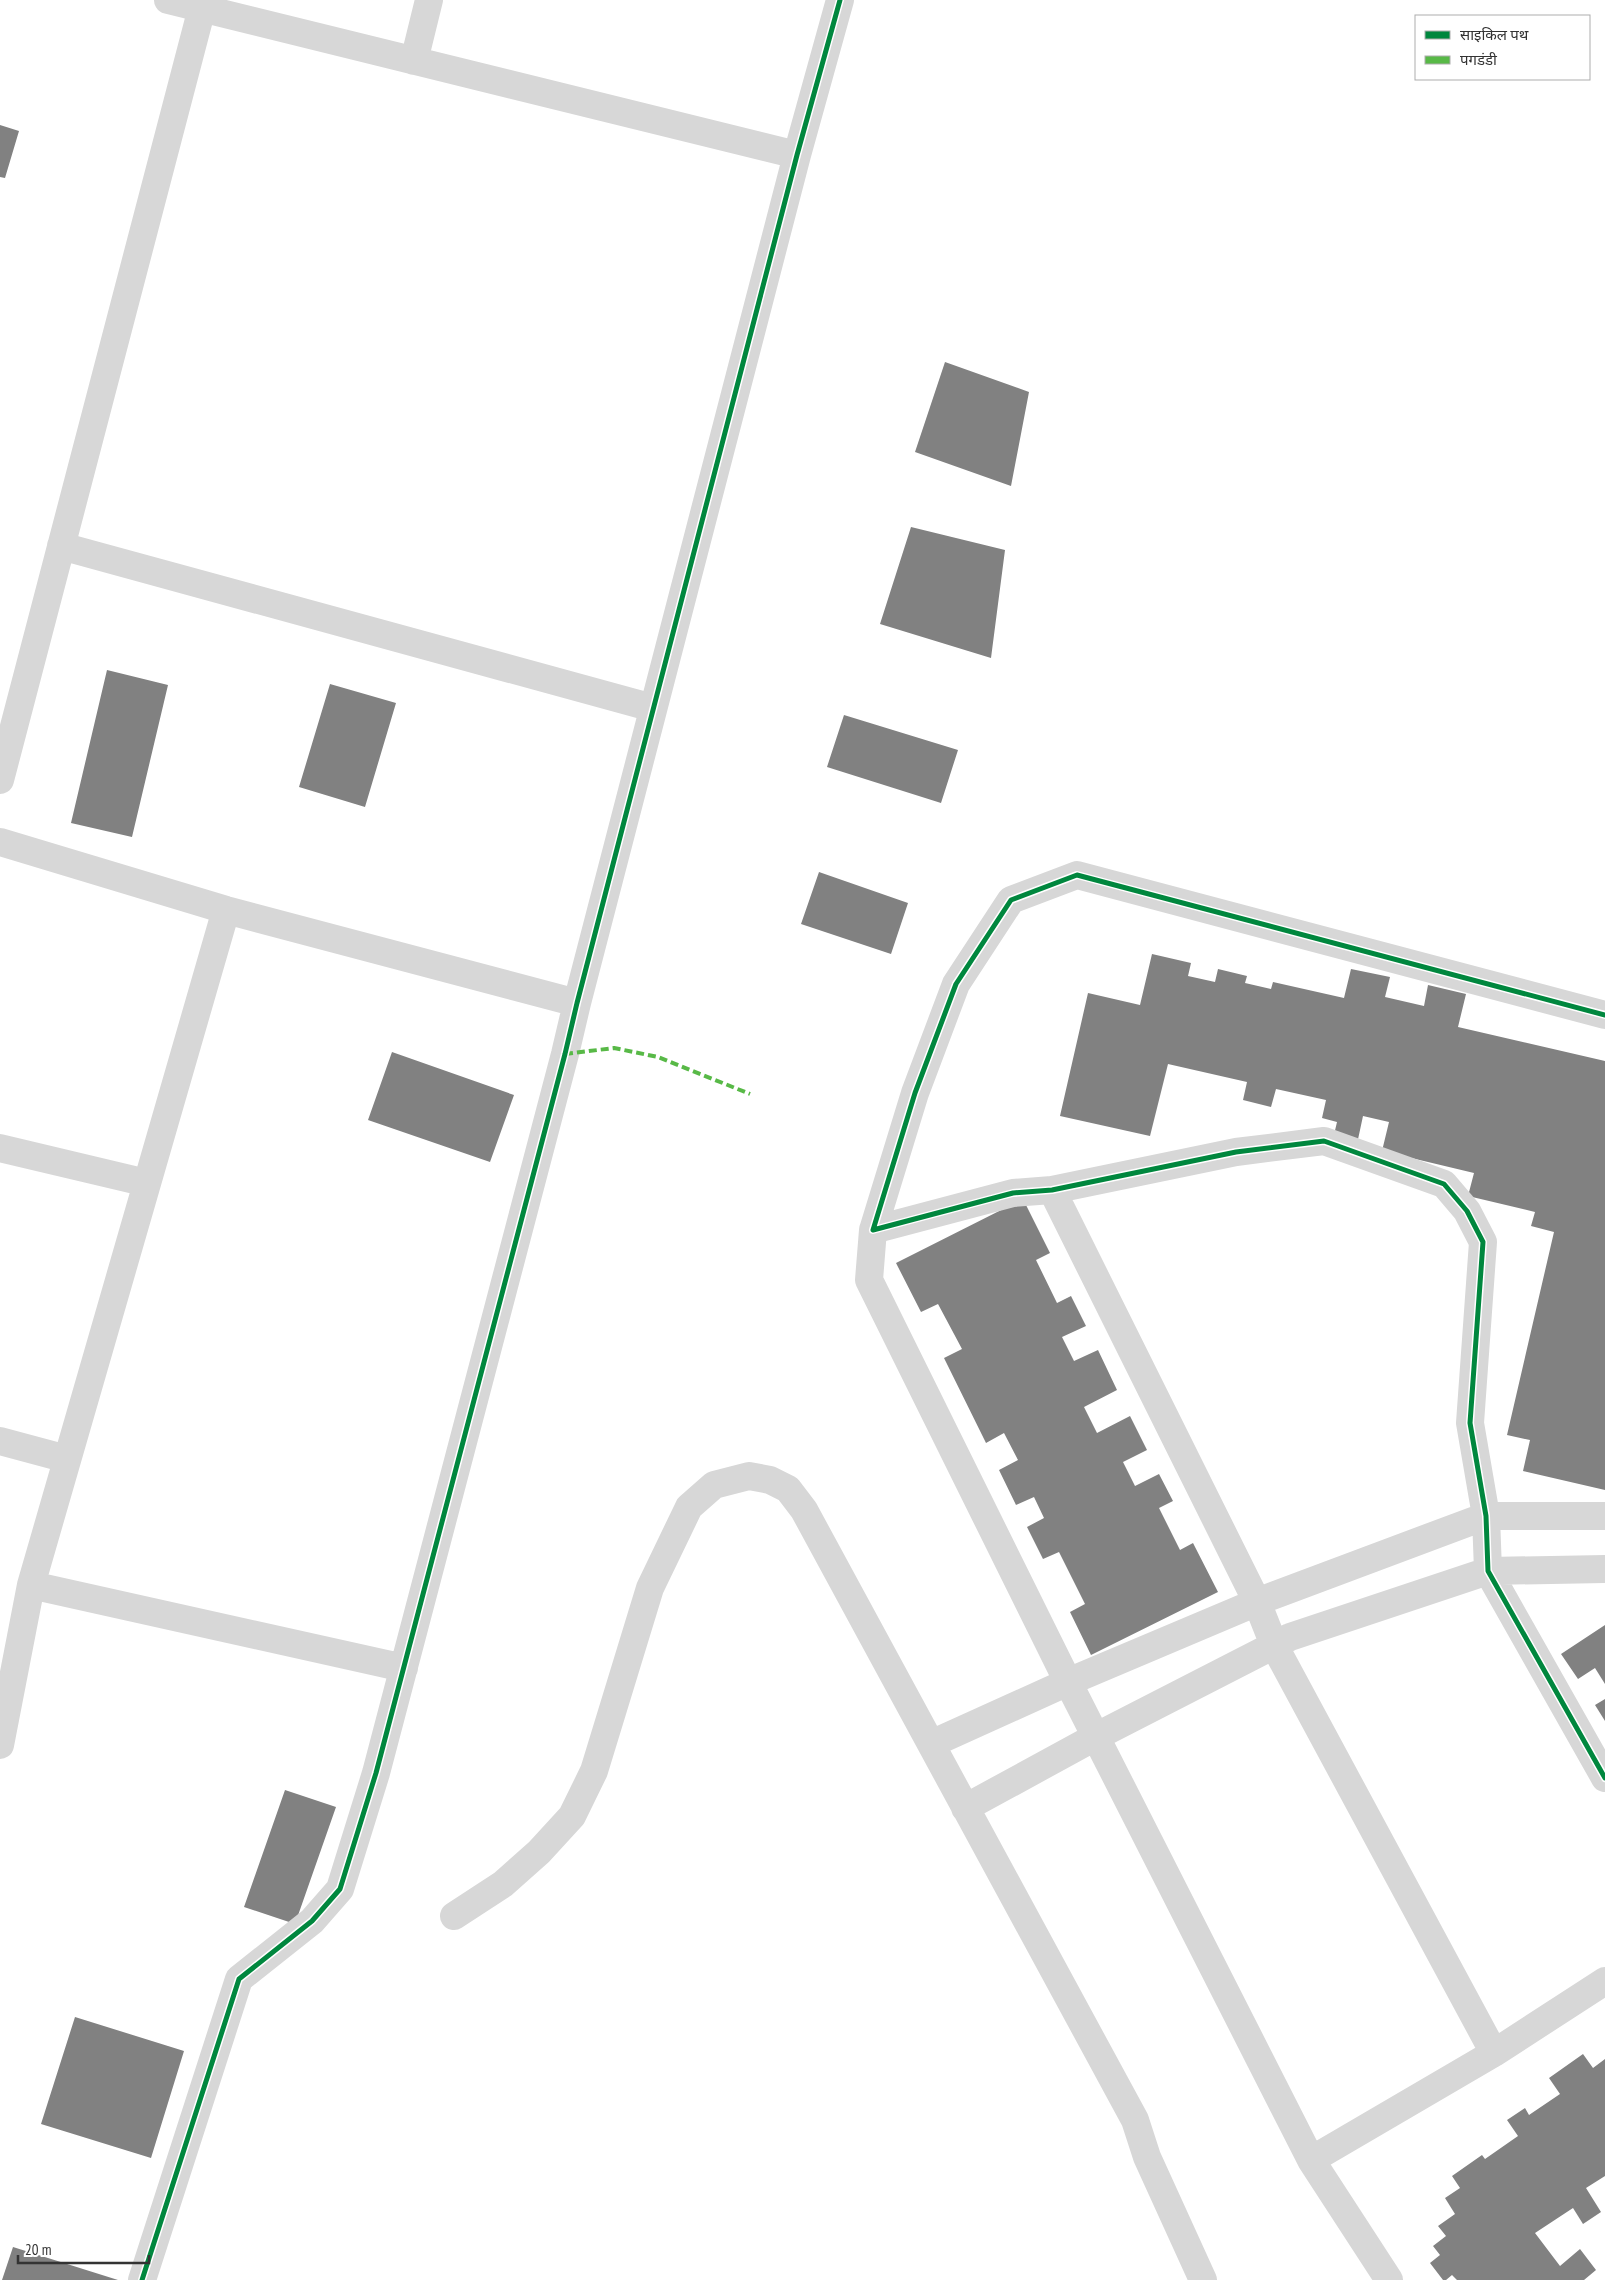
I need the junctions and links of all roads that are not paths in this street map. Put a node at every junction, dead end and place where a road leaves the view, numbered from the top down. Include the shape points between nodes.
1 (168, 0) edge
2 (429, 0) edge
3 (840, 0) edge
4 (202, 8) junction
5 (252, 10) edge
6 (414, 60) junction
7 (797, 155) junction
8 (61, 546) junction
9 (653, 708) junction
10 (0, 780) edge
11 (0, 842) edge
12 (226, 910) junction
13 (576, 1003) junction
14 (1605, 1015) edge
15 (0, 1148) edge
16 (147, 1183) junction
17 (1052, 1190) junction
18 (873, 1230) junction
19 (0, 1441) edge
20 (67, 1459) junction
21 (1486, 1516) junction
22 (1605, 1516) edge
23 (1605, 1569) edge
24 (1488, 1571) junction
25 (31, 1585) junction
26 (1257, 1602) junction
27 (1274, 1645) junction
28 (404, 1668) junction
29 (1068, 1682) junction
30 (1097, 1736) junction
31 (931, 1744) junction
32 (0, 1745) edge
33 (1605, 1778) edge
34 (966, 1808) junction
35 (454, 1916) dead end
36 (1605, 1981) edge
37 (1494, 2053) junction
38 (1311, 2160) junction
39 (142, 2280) edge
40 (1203, 2280) edge
41 (1388, 2280) edge

1 - 4 street
2 - 6 street
3 - 7 street
4 - 5 street
4 - 8 street
5 - 6 street
6 - 7 street
7 - 9 street
8 - 9 street
8 - 10 street
9 - 13 street
11 - 12 street
12 - 13 street
12 - 16 street
13 - 28 street
14 - 18 street via 1077,874 1011,900 956,984 915,1093
15 - 16 street
16 - 20 street
17 - 18 street via 1013,1193
17 - 21 street via 1236,1152 1324,1141 1444,1184 1468,1211 1483,1242 1470,1423
17 - 26 street
18 - 29 street via 869,1280
19 - 20 street
20 - 25 street
21 - 22 street
21 - 24 street
21 - 26 street
23 - 24 street
24 - 27 street
24 - 33 street
25 - 28 street
25 - 32 street
26 - 27 street
26 - 29 street
27 - 30 street
27 - 37 street
28 - 39 street via 340,1889 312,1921 239,1979
29 - 30 street
29 - 31 street
30 - 34 street
30 - 38 street
31 - 34 street
31 - 35 street via 804,1510 788,1489 770,1480 749,1476 714,1485 688,1508 650,1588 594,1771 572,1816 504,1884
34 - 40 street via 1135,2120 1147,2157
36 - 37 street
37 - 38 street
38 - 41 street

